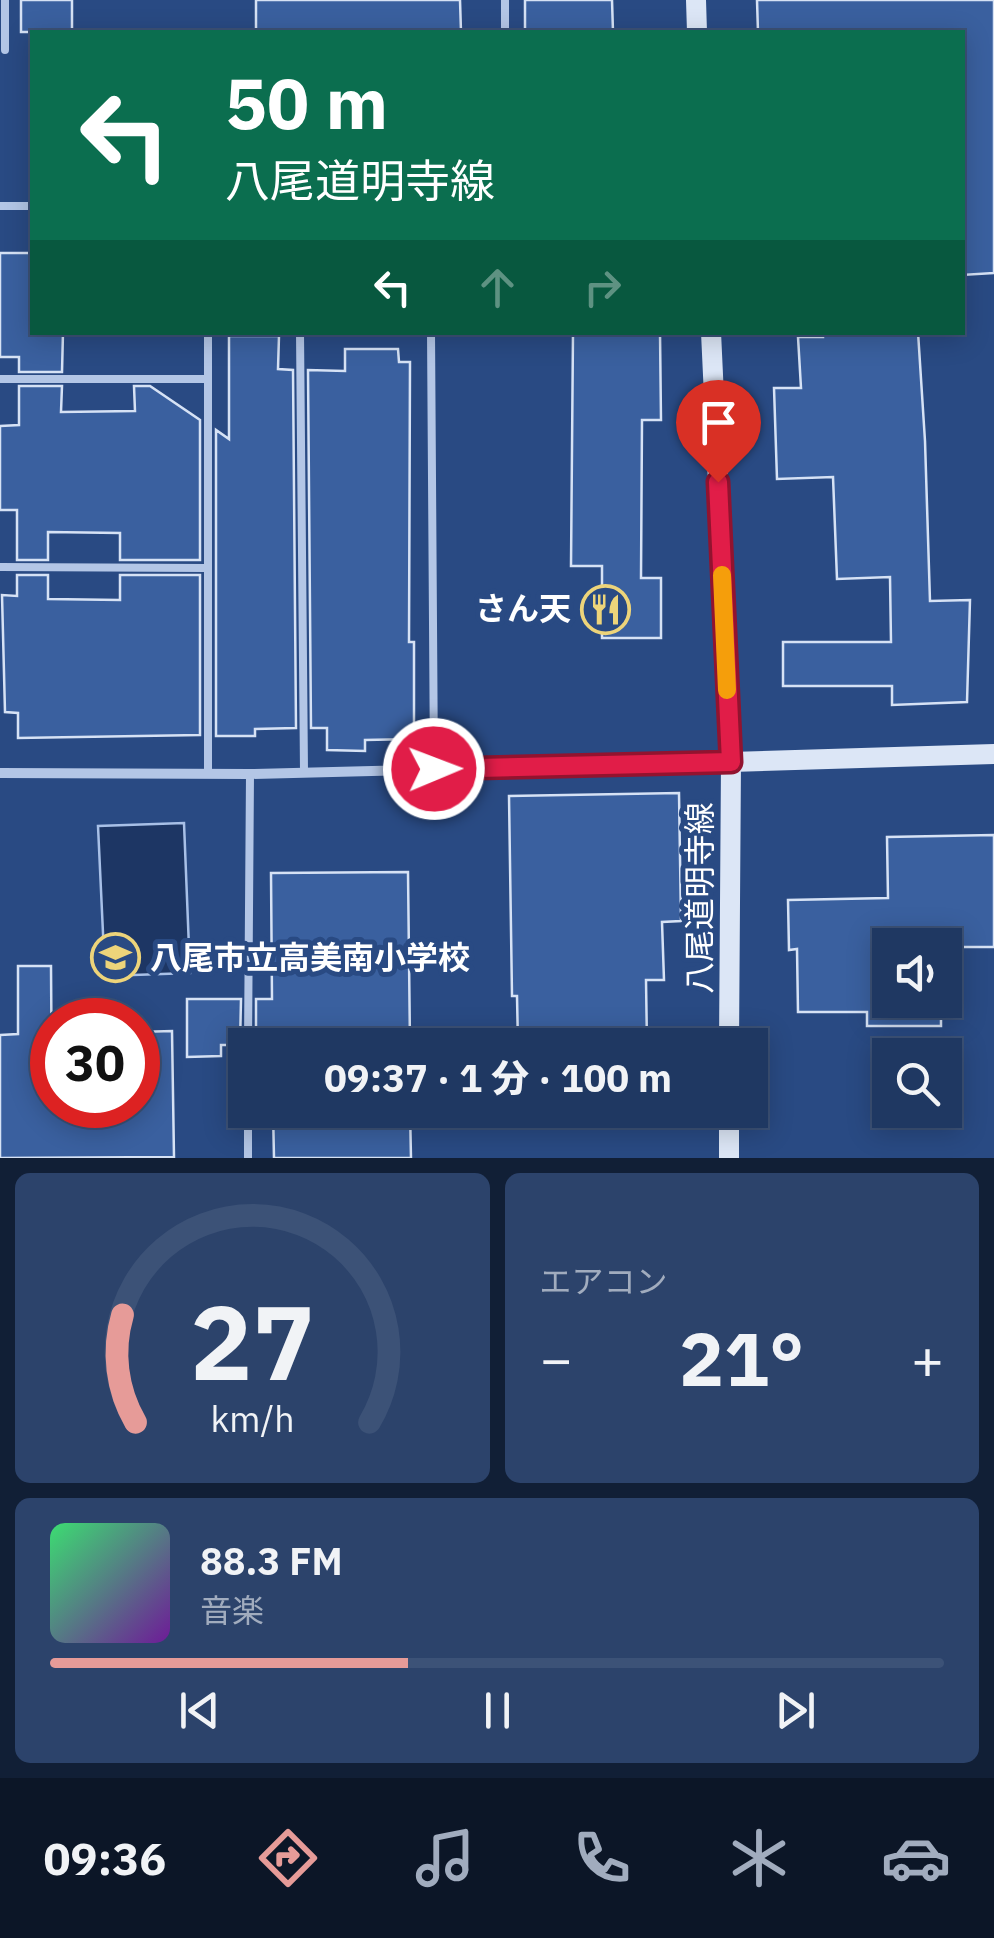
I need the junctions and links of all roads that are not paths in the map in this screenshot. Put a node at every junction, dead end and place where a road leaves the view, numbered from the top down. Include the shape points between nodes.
1 (5, 0) edge
2 (505, 0) edge
3 (696, 0) edge
4 (505, 30) edge
5 (698, 30) edge
6 (5, 50) dead end
7 (0, 206) edge
8 (30, 206) edge
9 (208, 335) edge
10 (300, 335) edge
11 (431, 335) edge
12 (711, 335) edge
13 (0, 379) edge
14 (208, 379) junction
15 (0, 568) edge
16 (207, 568) junction
17 (994, 754) edge
18 (731, 762) junction
19 (434, 769) junction
20 (304, 772) junction
21 (0, 773) edge
22 (208, 773) junction
23 (250, 774) junction
24 (248, 1028) edge
25 (729, 1028) edge
26 (248, 1128) edge
27 (729, 1128) edge
28 (248, 1158) edge
29 (729, 1158) edge

1 - 6 lane
2 - 4 lane
3 - 5 main road
7 - 8 lane
9 - 14 lane
10 - 20 lane
11 - 19 lane
12 - 18 main road, 八尾道明寺線
13 - 14 lane
14 - 16 lane
15 - 16 lane
16 - 22 lane
17 - 18 main road
18 - 19 street
18 - 25 main road, 八尾道明寺線
19 - 20 street
20 - 23 street
21 - 22 street
22 - 23 street
23 - 24 lane
26 - 28 lane
27 - 29 main road

